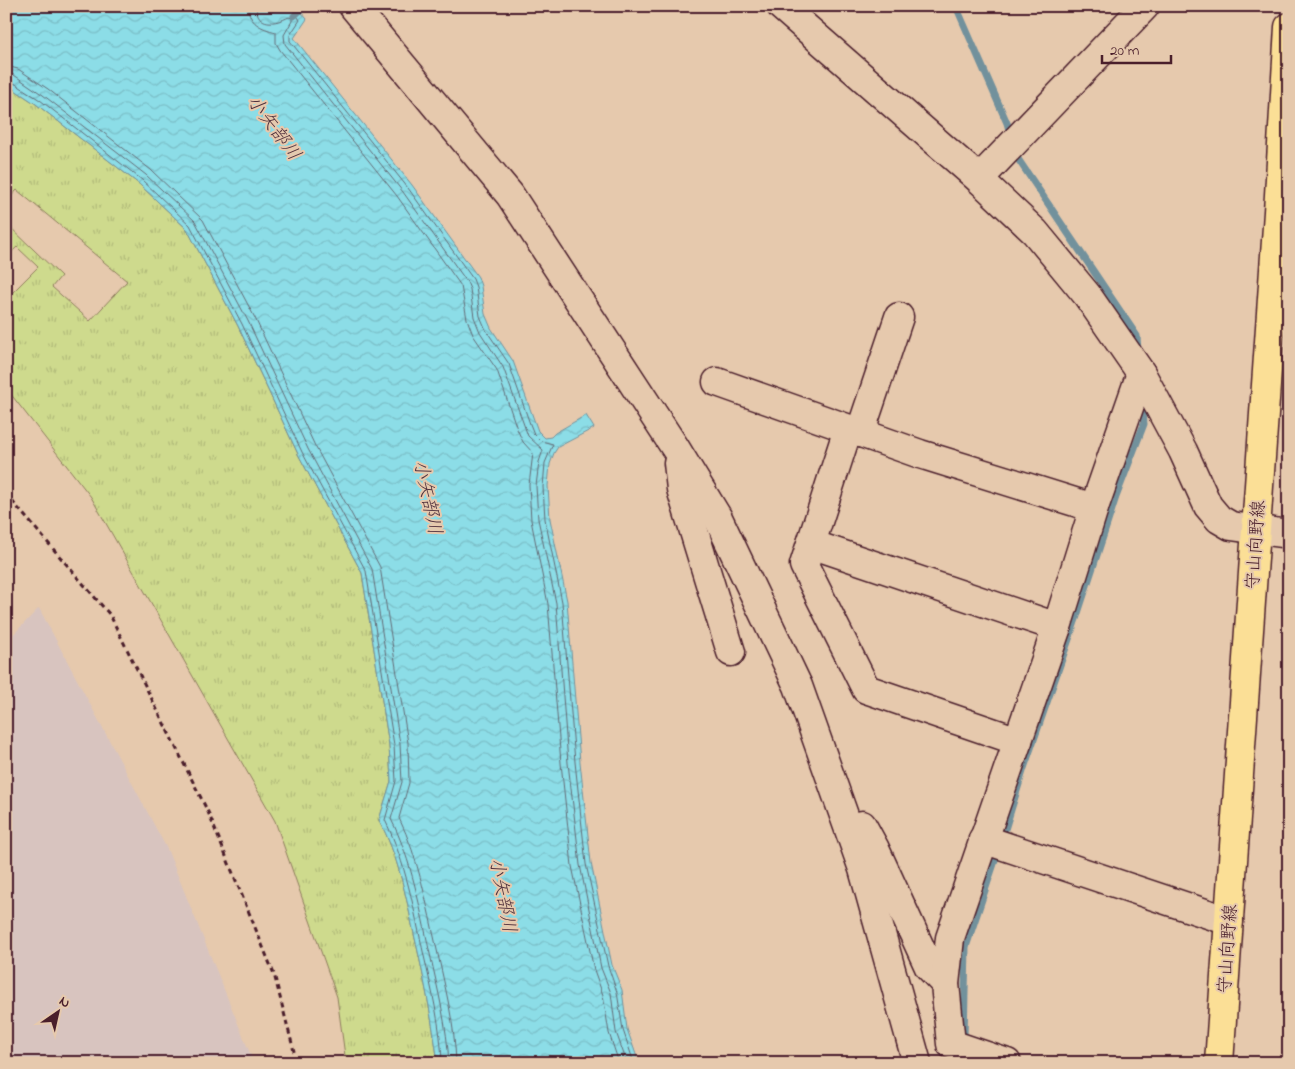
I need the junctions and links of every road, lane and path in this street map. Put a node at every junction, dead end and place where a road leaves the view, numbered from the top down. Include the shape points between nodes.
1 (353, 6) edge
2 (782, 6) edge
3 (1145, 6) edge
4 (1289, 27) edge
5 (979, 179) junction
6 (1283, 213) edge
7 (899, 317) dead end
8 (1142, 373) junction
9 (717, 382) dead end
10 (854, 431) junction
11 (676, 449) junction
12 (6, 494) edge
13 (1094, 508) junction
14 (1256, 529) junction
15 (1289, 534) edge
16 (811, 544) junction
17 (1057, 627) junction
18 (731, 652) dead end
19 (817, 739) junction
20 (1018, 741) junction
21 (983, 839) junction
22 (1229, 921) junction
23 (945, 984) junction
24 (948, 1053) edge
25 (297, 1063) edge
26 (917, 1063) edge
27 (1007, 1063) edge
28 (1219, 1063) edge

1 - 11 street via 510,195
2 - 5 street
3 - 5 street
4 - 6 main road, 守山向野線
5 - 8 street via 1041,239 1087,295
6 - 14 main road, 守山向野線
7 - 10 street
8 - 13 street
8 - 14 street via 1208,506 1219,519 1231,526
9 - 10 street
10 - 13 street
10 - 16 street
11 - 18 street via 681,489
11 - 19 street via 718,518 798,686
12 - 25 path via 110,615 208,812 274,974
13 - 17 street
14 - 15 street
14 - 22 main road, 守山向野線
16 - 17 street
16 - 20 street via 804,565 866,689
17 - 20 street
19 - 23 street via 875,849 929,967
19 - 26 street via 863,869
20 - 21 street
21 - 22 street
21 - 23 street via 950,938
22 - 28 main road, 守山向野線
23 - 24 street
24 - 27 street

